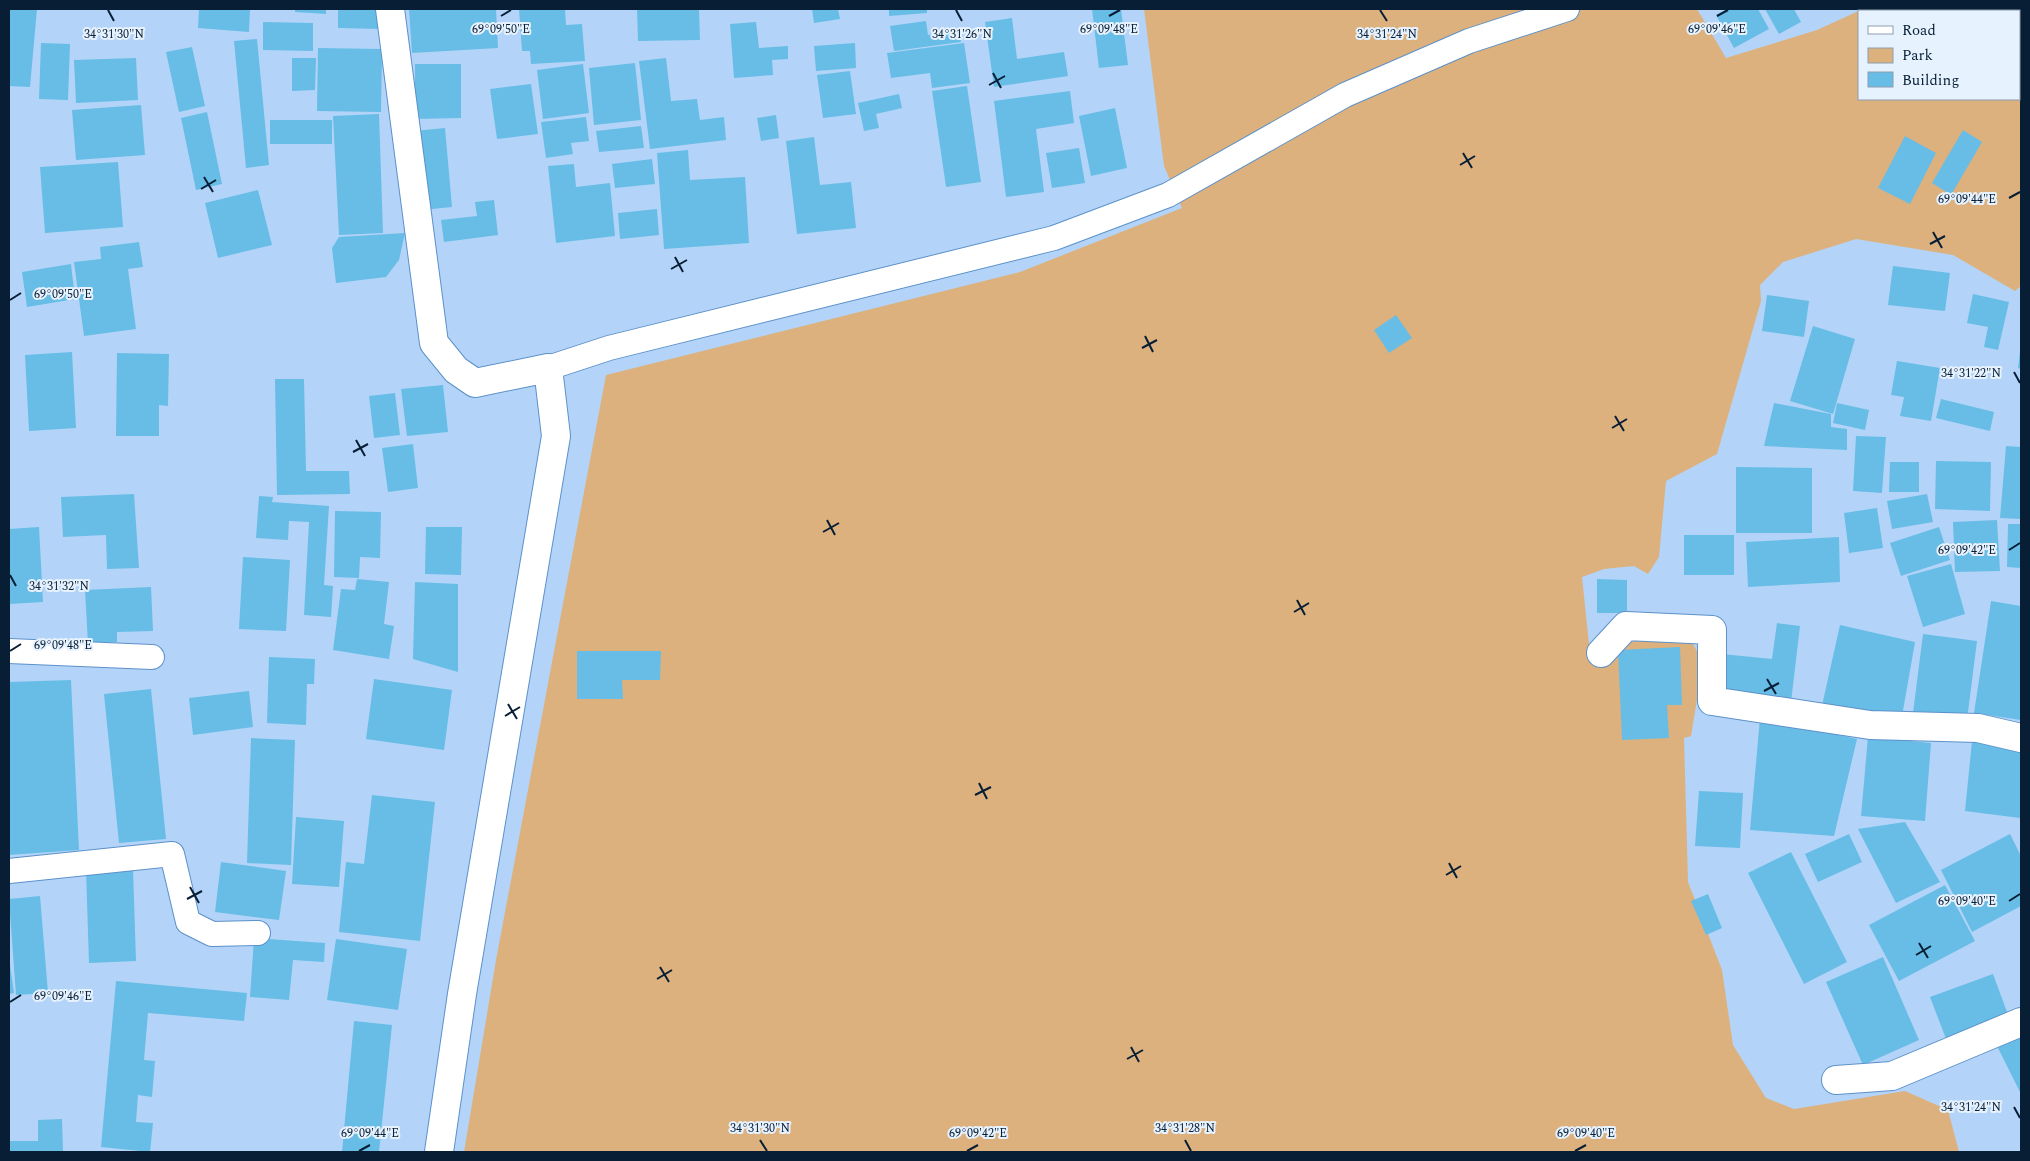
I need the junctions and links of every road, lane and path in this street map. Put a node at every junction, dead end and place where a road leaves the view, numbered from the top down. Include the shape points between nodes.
1 (390, 9) edge
2 (1567, 9) edge
3 (548, 368) junction
4 (9, 651) edge
5 (1601, 653) dead end
6 (152, 656) dead end
7 (2021, 738) edge
8 (9, 871) edge
9 (258, 933) dead end
10 (2021, 1022) edge
11 (1836, 1080) dead end
12 (440, 1152) edge

1 - 3 street via 434,343 456,370 475,383
2 - 3 lane via 1469,41 1345,95 1168,194 1054,238 609,348
3 - 12 street via 556,436 462,994
4 - 6 lane
5 - 7 street via 1626,626 1712,630 1712,701 1870,725 1978,728
8 - 9 lane via 172,854 188,922 212,934
10 - 11 street via 1892,1076

